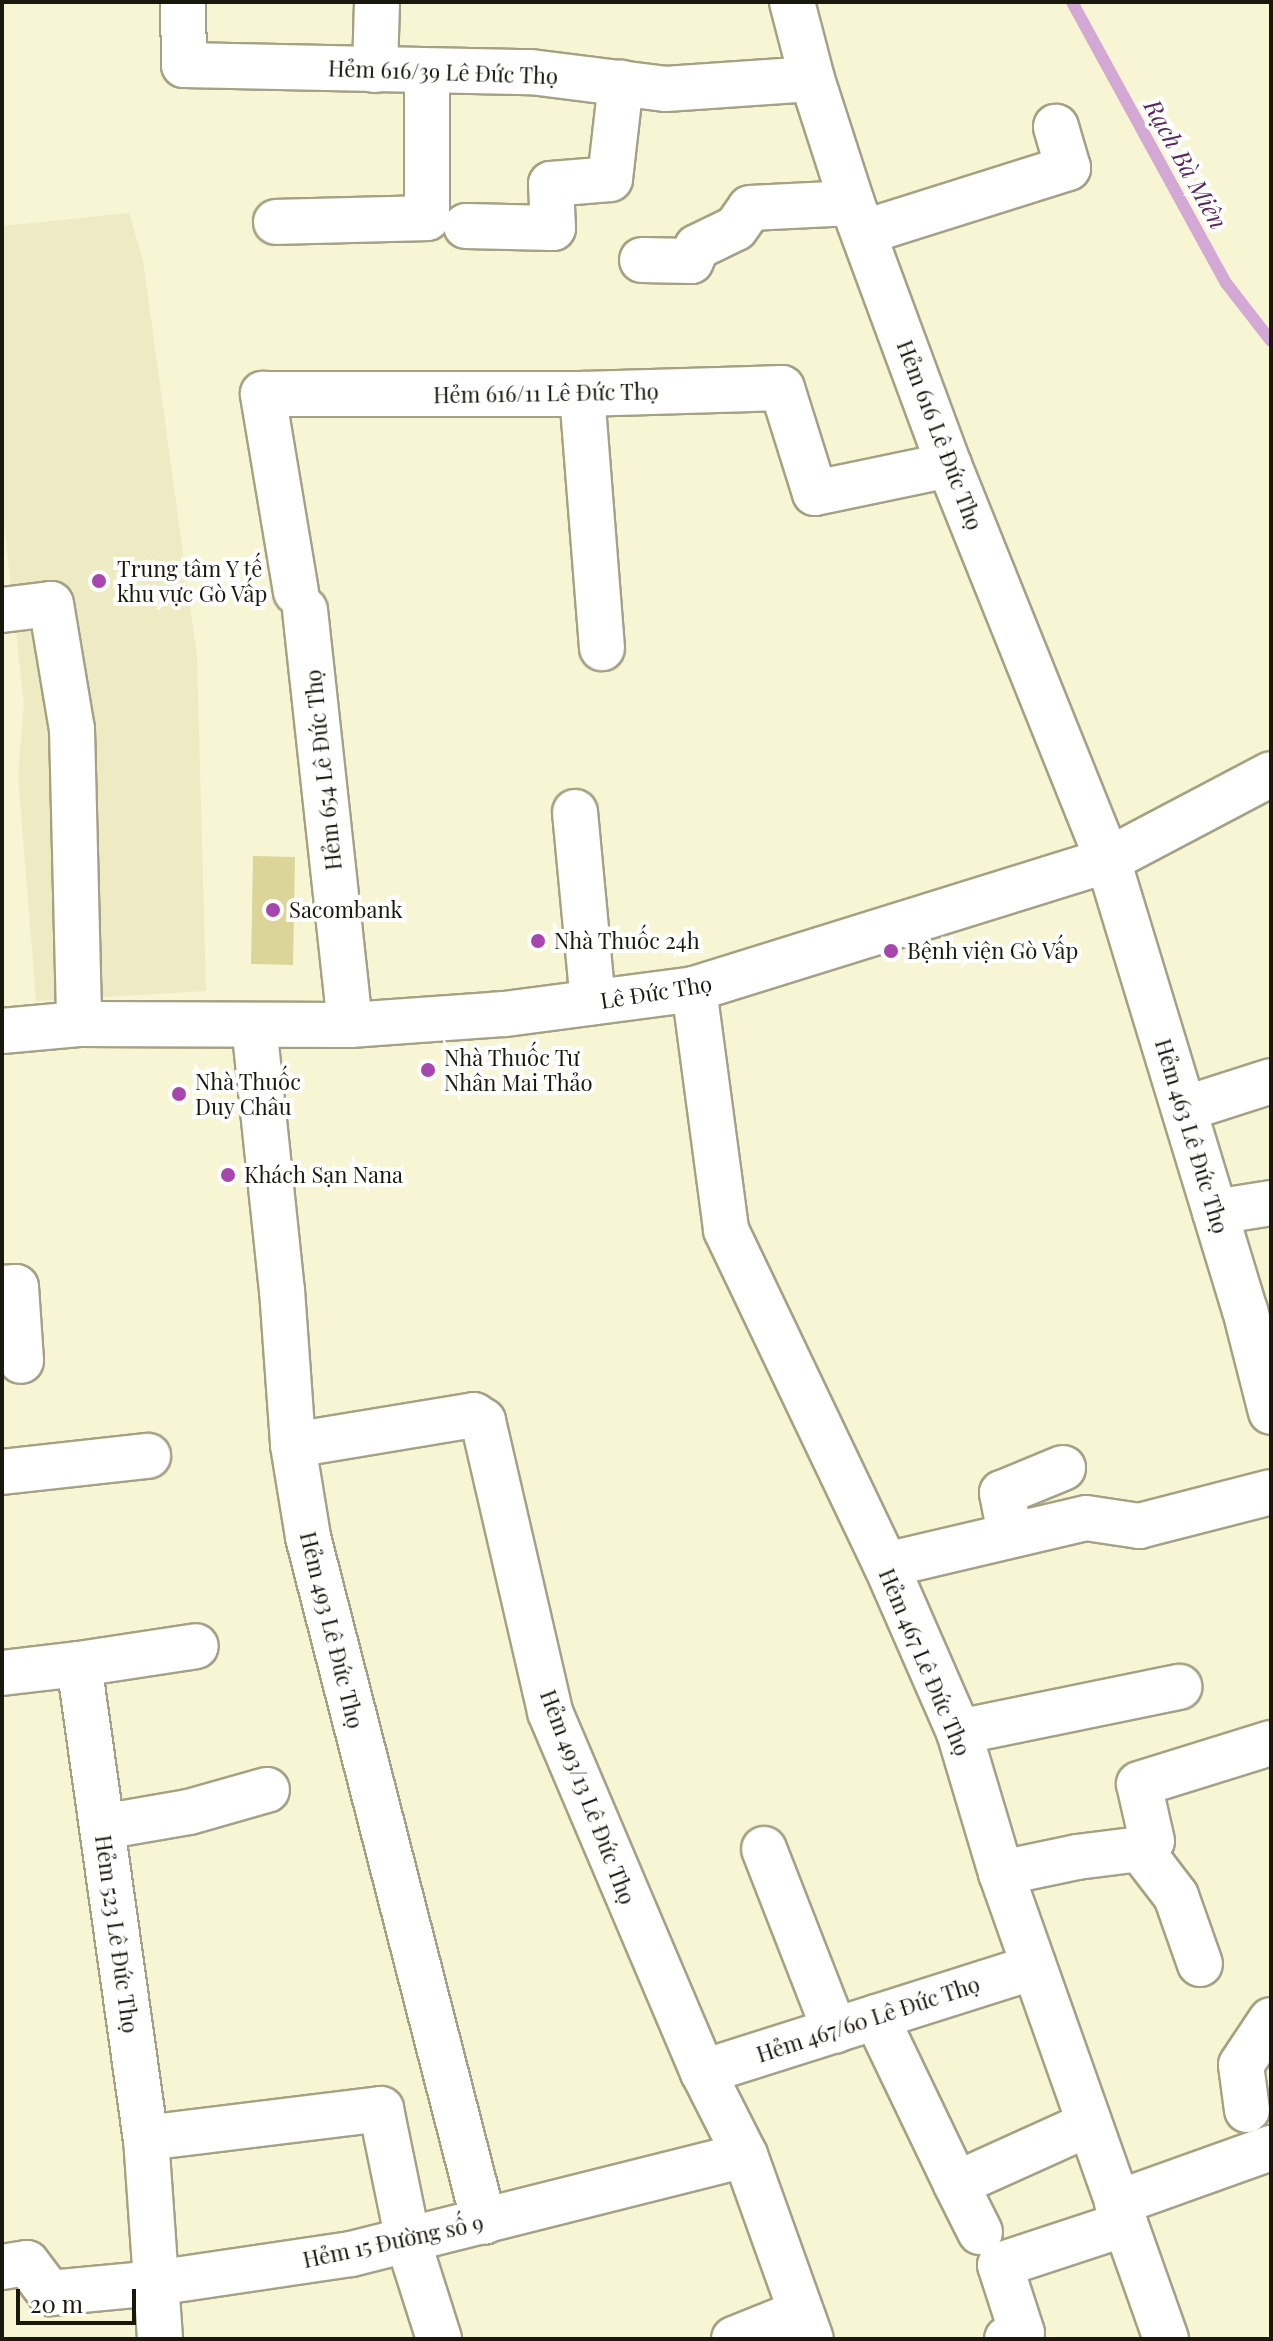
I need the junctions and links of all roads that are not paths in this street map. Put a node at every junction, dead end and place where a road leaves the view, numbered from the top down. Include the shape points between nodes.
1 (183, 2) edge
2 (377, 2) edge
3 (792, 2) edge
4 (375, 70) junction
5 (427, 72) junction
6 (812, 79) junction
7 (621, 83) junction
8 (1056, 127) dead end
9 (858, 217) junction
10 (276, 222) dead end
11 (466, 226) dead end
12 (642, 260) dead end
13 (582, 394) junction
14 (949, 465) junction
15 (301, 601) joint
16 (2, 610) edge
17 (602, 648) dead end
18 (1271, 774) edge
19 (575, 812) dead end
20 (1108, 860) junction
21 (694, 989) junction
22 (593, 1002) junction
23 (79, 1024) junction
24 (254, 1025) junction
25 (350, 1025) junction
26 (2, 1031) edge
27 (1271, 1081) edge
28 (1184, 1109) junction
29 (1271, 1203) edge
30 (1215, 1212) junction
31 (2, 1288) edge
32 (1258, 1307) edge
33 (21, 1361) dead end
34 (1271, 1412) edge
35 (293, 1445) junction
36 (148, 1456) dead end
37 (1063, 1468) dead end
38 (2, 1472) edge
39 (1271, 1492) edge
40 (1010, 1534) junction
41 (886, 1565) junction
42 (196, 1646) dead end
43 (79, 1664) junction
44 (2, 1673) edge
45 (1179, 1687) dead end
46 (959, 1732) junction
47 (1271, 1743) edge
48 (267, 1790) dead end
49 (102, 1827) junction
50 (764, 1849) dead end
51 (1140, 1849) junction
52 (1001, 1873) junction
53 (1200, 1964) dead end
54 (1034, 1967) junction
55 (876, 2017) junction
56 (1271, 2020) edge
57 (835, 2031) junction
58 (703, 2072) junction
59 (1247, 2110) dead end
60 (1089, 2124) junction
61 (146, 2138) junction
62 (1271, 2148) edge
63 (745, 2155) junction
64 (956, 2184) junction
65 (1121, 2214) junction
66 (484, 2222) junction
67 (980, 2232) dead end
68 (408, 2241) junction
69 (2, 2267) edge
70 (155, 2283) junction
71 (806, 2326) edge
72 (160, 2339) edge
73 (439, 2339) edge
74 (734, 2339) edge
75 (1007, 2339) edge
76 (1166, 2339) edge

1 - 4 street, Hẻm 616/39 Lê Đức Thọ via 184,65
2 - 4 street
3 - 6 street, Hẻm 616 Lê Đức Thọ
4 - 5 street, Hẻm 616/39 Lê Đức Thọ
5 - 7 street, Hẻm 616/39 Lê Đức Thọ via 531,72
5 - 10 street via 427,218
6 - 7 street, Hẻm 616/39 Lê Đức Thọ via 665,89
6 - 9 street, Hẻm 616 Lê Đức Thọ
7 - 11 street via 610,179 551,184 553,228
8 - 9 street via 1068,168
9 - 12 street via 750,208 736,228 697,247 691,261
9 - 14 street, Hẻm 616 Lê Đức Thọ
13 - 14 street, Hẻm 616/11 Lê Đức Thọ via 782,388 815,493
13 - 15 street, Hẻm 616/11 Lê Đức Thọ via 263,394
13 - 17 street
14 - 20 street, Hẻm 616 Lê Đức Thọ
15 - 25 street, Hẻm 654 Lê Đức Thọ
16 - 23 street via 51,604 72,729
18 - 20 street, Lê Đức Thọ
19 - 22 street
20 - 21 street, Lê Đức Thọ
20 - 28 street, Hẻm 463 Lê Đức Thọ
21 - 22 street, Lê Đức Thọ
21 - 41 street, Hẻm 467 Lê Đức Thọ via 726,1230
22 - 25 street, Lê Đức Thọ
23 - 24 street, Lê Đức Thọ
23 - 26 street, Lê Đức Thọ
24 - 25 street, Lê Đức Thọ
24 - 35 street, Hẻm 493 Lê Đức Thọ
27 - 28 street
28 - 30 street, Hẻm 463 Lê Đức Thọ
29 - 30 street
30 - 32 street, Hẻm 463 Lê Đức Thọ
31 - 33 street via 16,1287
32 - 34 street, Hẻm 463 Lê Đức Thọ
35 - 58 street, Hẻm 493/13 Lê Đức Thọ via 474,1415 483,1421 550,1712
35 - 66 street, Hẻm 493 Lê Đức Thọ via 308,1537
36 - 38 street
37 - 40 street via 1002,1493
39 - 40 street via 1139,1526 1086,1518
40 - 41 street
41 - 46 street, Hẻm 467 Lê Đức Thọ
42 - 43 street
43 - 44 street
43 - 49 street, Hẻm 523 Lê Đức Thọ
45 - 46 street
46 - 52 street, Hẻm 467 Lê Đức Thọ
47 - 51 street via 1139,1784 1152,1841
48 - 49 street via 189,1812
49 - 61 street, Hẻm 523 Lê Đức Thọ
50 - 57 street
51 - 52 street
51 - 53 street via 1176,1896
52 - 54 street, Hẻm 467 Lê Đức Thọ
54 - 55 street, Hẻm 467/60 Lê Đức Thọ
54 - 60 street, Hẻm 467 Lê Đức Thọ
55 - 57 street, Hẻm 467/60 Lê Đức Thọ
55 - 64 street
56 - 59 street via 1241,2065
57 - 58 street, Hẻm 467/60 Lê Đức Thọ
58 - 63 street, Hẻm 493/13 Lê Đức Thọ
60 - 64 street
60 - 65 street, Hẻm 467 Lê Đức Thọ
61 - 68 street via 381,2109
61 - 70 street, Hẻm 523 Lê Đức Thọ
62 - 65 street
63 - 66 street, Hẻm 15 Đường số 9
63 - 71 street, Hẻm 493/13 Lê Đức Thọ
64 - 67 street
65 - 75 street via 1000,2265 1022,2333
65 - 76 street, Hẻm 467 Lê Đức Thọ
66 - 68 street, Hẻm 15 Đường số 9
68 - 70 street, Hẻm 15 Đường số 9
68 - 73 street
69 - 70 street, Hẻm 15 Đường số 9 via 27,2263 50,2293
70 - 72 street, Hẻm 523 Lê Đức Thọ
71 - 74 street

